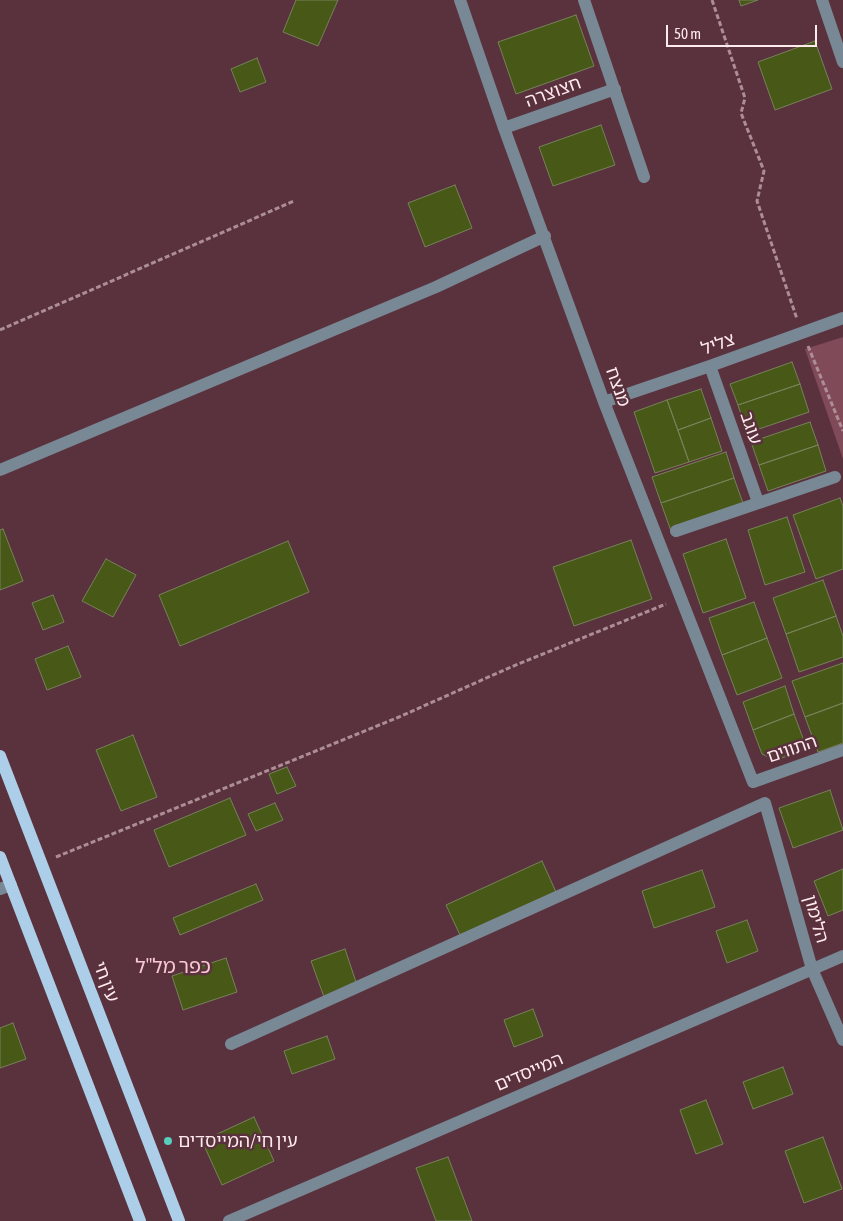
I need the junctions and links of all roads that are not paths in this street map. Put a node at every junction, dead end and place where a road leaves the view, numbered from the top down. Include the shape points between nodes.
1 (460, 0) edge
2 (584, 0) edge
3 (822, 0) edge
4 (843, 62) edge
5 (614, 89) junction
6 (504, 128) junction
7 (644, 177) dead end
8 (545, 236) junction
9 (843, 318) edge
10 (710, 366) junction
11 (604, 402) junction
12 (0, 470) edge
13 (835, 477) dead end
14 (758, 502) junction
15 (676, 531) dead end
16 (843, 750) edge
17 (0, 756) edge
18 (753, 782) joint
19 (0, 857) edge
20 (5, 887) edge
21 (843, 956) edge
22 (812, 969) junction
23 (843, 1040) edge
24 (231, 1044) dead end
25 (140, 1221) edge
26 (180, 1221) edge
27 (229, 1221) edge

1 - 6 street, מנצח
2 - 5 street
3 - 4 street
5 - 6 street, חצוצרה
5 - 7 street
6 - 8 street, מנצח
8 - 11 street, מנצח
8 - 12 street via 436,287
9 - 10 street, צליל
10 - 11 street, צליל
10 - 14 street, עוגב
11 - 18 street, מנצח
13 - 14 street
14 - 15 street
16 - 18 street, התווים
17 - 26 main road, עין חי
19 - 20 main road
20 - 25 main road
21 - 22 street, המייסדים
22 - 23 street, הלימון
22 - 24 street, הלימון via 765,803
22 - 27 street, המייסדים

